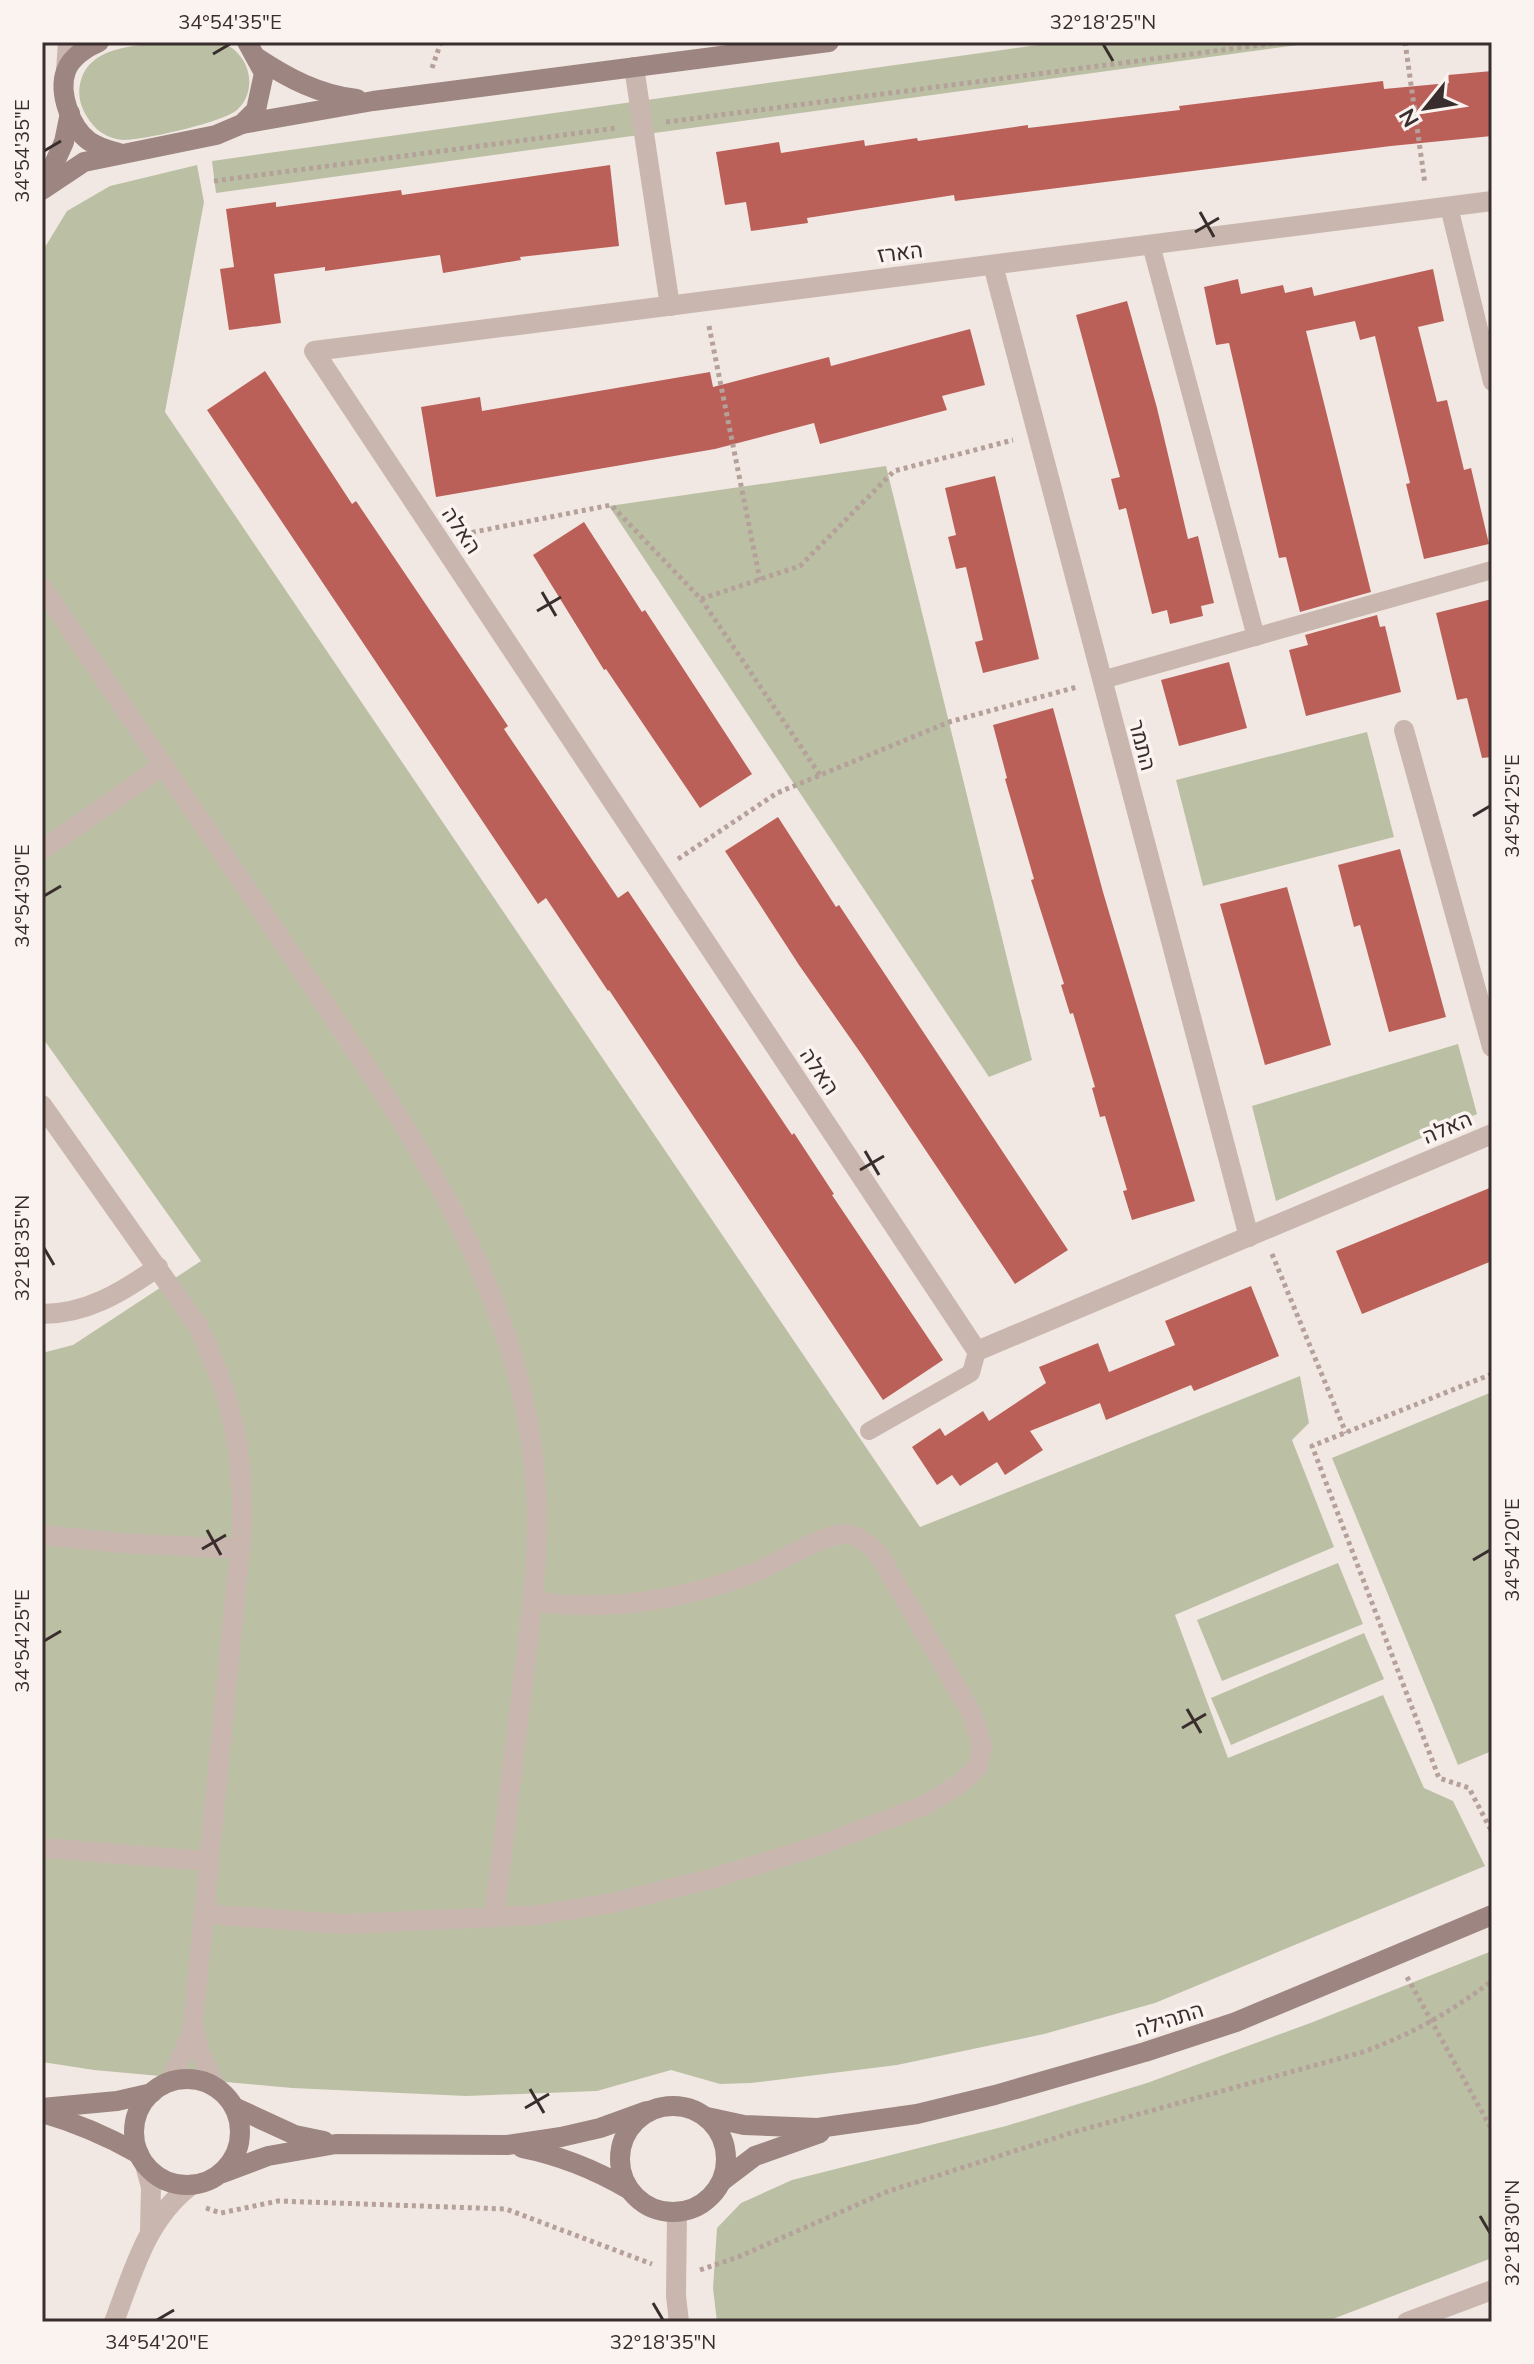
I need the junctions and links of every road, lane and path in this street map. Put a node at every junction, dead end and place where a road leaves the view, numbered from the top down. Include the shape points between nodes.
1 (68, 42) edge
2 (99, 42) edge
3 (829, 42) edge
4 (1284, 42) edge
5 (1405, 42) edge
6 (252, 49) edge
7 (634, 67) junction
8 (66, 71) junction
9 (373, 101) junction
10 (70, 113) junction
11 (242, 124) junction
12 (642, 125) junction
13 (123, 153) junction
14 (214, 181) dead end
15 (42, 190) edge
16 (1492, 201) edge
17 (1449, 207) junction
18 (1428, 209) junction
19 (1151, 245) junction
20 (993, 265) junction
21 (704, 301) junction
22 (670, 306) junction
23 (314, 351) joint
24 (1492, 382) edge
25 (1037, 434) junction
26 (439, 539) junction
27 (1492, 570) edge
28 (760, 580) junction
29 (42, 587) edge
30 (701, 599) junction
31 (1256, 637) junction
32 (1102, 680) junction
33 (1404, 730) dead end
34 (164, 765) junction
35 (820, 775) junction
36 (42, 850) edge
37 (659, 871) junction
38 (1492, 1047) edge
39 (42, 1105) edge
40 (1492, 1134) edge
41 (1256, 1234) junction
42 (158, 1267) junction
43 (42, 1314) edge
44 (977, 1351) junction
45 (1492, 1374) edge
46 (869, 1431) dead end
47 (1346, 1433) junction
48 (42, 1535) edge
49 (240, 1549) junction
50 (533, 1601) junction
51 (1492, 1832) edge
52 (42, 1848) edge
53 (209, 1861) junction
54 (204, 1914) junction
55 (1492, 1915) edge
56 (494, 1918) junction
57 (1395, 1956) junction
58 (1492, 1981) edge
59 (1432, 2022) junction
60 (193, 2024) junction
61 (170, 2082) junction
62 (216, 2088) junction
63 (152, 2093) junction
64 (234, 2107) junction
65 (42, 2110) edge
66 (647, 2111) junction
67 (707, 2117) junction
68 (847, 2125) junction
69 (1492, 2130) edge
70 (336, 2144) junction
71 (507, 2145) junction
72 (142, 2160) junction
73 (223, 2173) junction
74 (722, 2181) junction
75 (628, 2189) junction
76 (182, 2192) junction
77 (677, 2213) junction
78 (150, 2230) junction
79 (676, 2274) junction
80 (1492, 2290) edge
81 (114, 2322) edge
82 (679, 2322) edge
83 (1407, 2322) edge

1 - 8 street
2 - 8 street via 88,46
3 - 7 street
4 - 12 path
5 - 18 path
6 - 9 street via 284,75 316,90
6 - 11 street via 264,73 262,92 256,110
7 - 9 street
7 - 12 street
8 - 10 street
9 - 11 street
10 - 13 street via 87,140
10 - 15 street via 64,142
11 - 13 street via 216,135
12 - 14 path
12 - 22 street
13 - 15 street via 84,162
16 - 17 street, הארז
17 - 18 street, הארז
17 - 24 lane
18 - 19 street, הארז
19 - 20 street, הארז
19 - 31 lane
20 - 21 street, הארז
20 - 25 street, התמר
21 - 22 street, הארז
21 - 28 path
22 - 23 street, הארז
23 - 26 street, האלה
25 - 28 path via 894,471 800,566
25 - 32 street, התמר
26 - 30 path via 611,505
26 - 37 street, האלה
27 - 31 lane
28 - 30 path
29 - 34 street
30 - 35 path
31 - 32 lane
32 - 35 path via 949,722
32 - 41 street, התמר
33 - 38 street
34 - 36 street
34 - 50 street via 395,1109 470,1243 504,1328 526,1411 536,1491
35 - 37 path via 777,793
37 - 44 street, האלה
39 - 42 street
40 - 41 street, האלה
41 - 44 street, האלה
41 - 47 path
42 - 43 street via 92,1306
42 - 49 street via 198,1326 229,1404 243,1484
44 - 46 lane via 971,1373
45 - 47 path
47 - 51 path via 1312,1446 1439,1778 1469,1788
48 - 49 street
49 - 53 street
50 - 56 street
50 - 56 street via 564,1606 638,1602 698,1591 824,1540 845,1534 862,1539 878,1553 971,1712 982,1745 978,1767 960,1784 923,1806 821,1845 612,1903
52 - 53 street
53 - 54 street
54 - 56 street via 345,1924
54 - 60 street
55 - 57 street, התהילה
57 - 59 path
57 - 68 street, התהילה via 1236,2022 1145,2052 995,2095
58 - 59 path
59 - 69 path
59 - 79 path via 1363,2052 1074,2132 886,2192 738,2257
60 - 61 street
60 - 62 street
61 - 62 street via 193,2079
61 - 63 street
62 - 64 street
63 - 65 street
63 - 72 street via 135,2120 135,2146
64 - 70 street via 295,2135
64 - 73 street via 240,2141
65 - 72 street via 107,2136
66 - 67 street via 678,2106
66 - 71 street via 600,2128
66 - 75 street via 623,2139 619,2157
67 - 68 street, התהילה via 744,2125
67 - 74 street via 726,2148
68 - 74 street, התהילה via 755,2156
70 - 71 street
70 - 73 street via 268,2156
71 - 75 street via 587,2166
72 - 76 street via 155,2176
72 - 78 street via 151,2187
73 - 76 street
74 - 77 street via 697,2207
75 - 77 street via 658,2211
76 - 78 street
76 - 79 path via 221,2213 278,2201 506,2209
77 - 79 street
78 - 81 street
79 - 82 street
80 - 83 street

